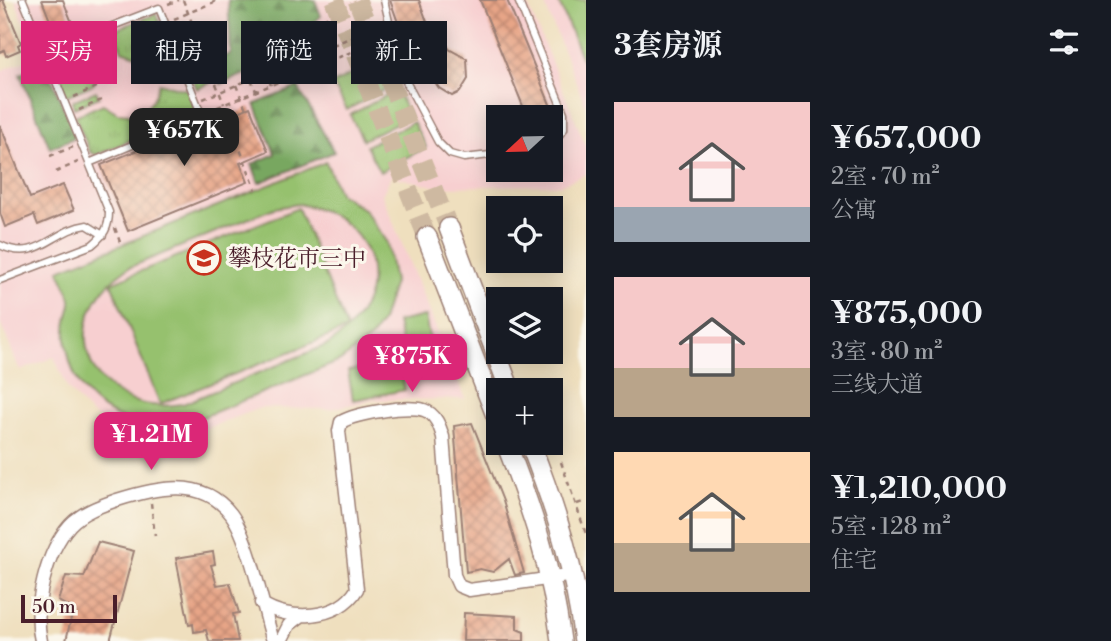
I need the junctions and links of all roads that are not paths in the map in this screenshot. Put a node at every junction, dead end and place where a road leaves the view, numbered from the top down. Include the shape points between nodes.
1 (23, 0) edge
2 (384, 0) edge
3 (518, 0) edge
4 (32, 21) edge
5 (117, 24) edge
6 (57, 84) edge
7 (561, 105) edge
8 (486, 156) edge
9 (89, 161) junction
10 (449, 228) tunnel mouth
11 (103, 236) junction
12 (427, 237) tunnel mouth
13 (0, 245) edge
14 (0, 279) edge
15 (505, 378) edge
16 (486, 389) edge
17 (511, 455) edge
18 (535, 455) edge
19 (574, 575) junction
20 (552, 579) junction
21 (261, 603) junction
22 (301, 616) junction
23 (41, 641) edge
24 (274, 641) edge
25 (281, 641) edge
26 (561, 641) edge
27 (584, 641) edge

1 - 4 lane
2 - 8 lane via 400,70 438,142 464,159
3 - 7 lane
5 - 9 lane via 159,8 202,115
6 - 9 lane
9 - 11 lane via 109,212
10 - 15 main road
11 - 13 lane via 87,225 35,249 21,252
11 - 14 lane via 92,245
12 - 16 main road
17 - 20 main road via 539,529
18 - 19 main road via 561,523
19 - 20 street
19 - 27 main road
20 - 22 street via 469,590 459,586 454,575 438,420 425,410 350,416 341,422 339,431 356,589 351,599 331,610
20 - 26 main road
21 - 22 street via 273,612
21 - 23 street via 240,532 230,514 200,492 149,489 85,513 63,534 38,602
21 - 24 street
22 - 25 street via 289,625

